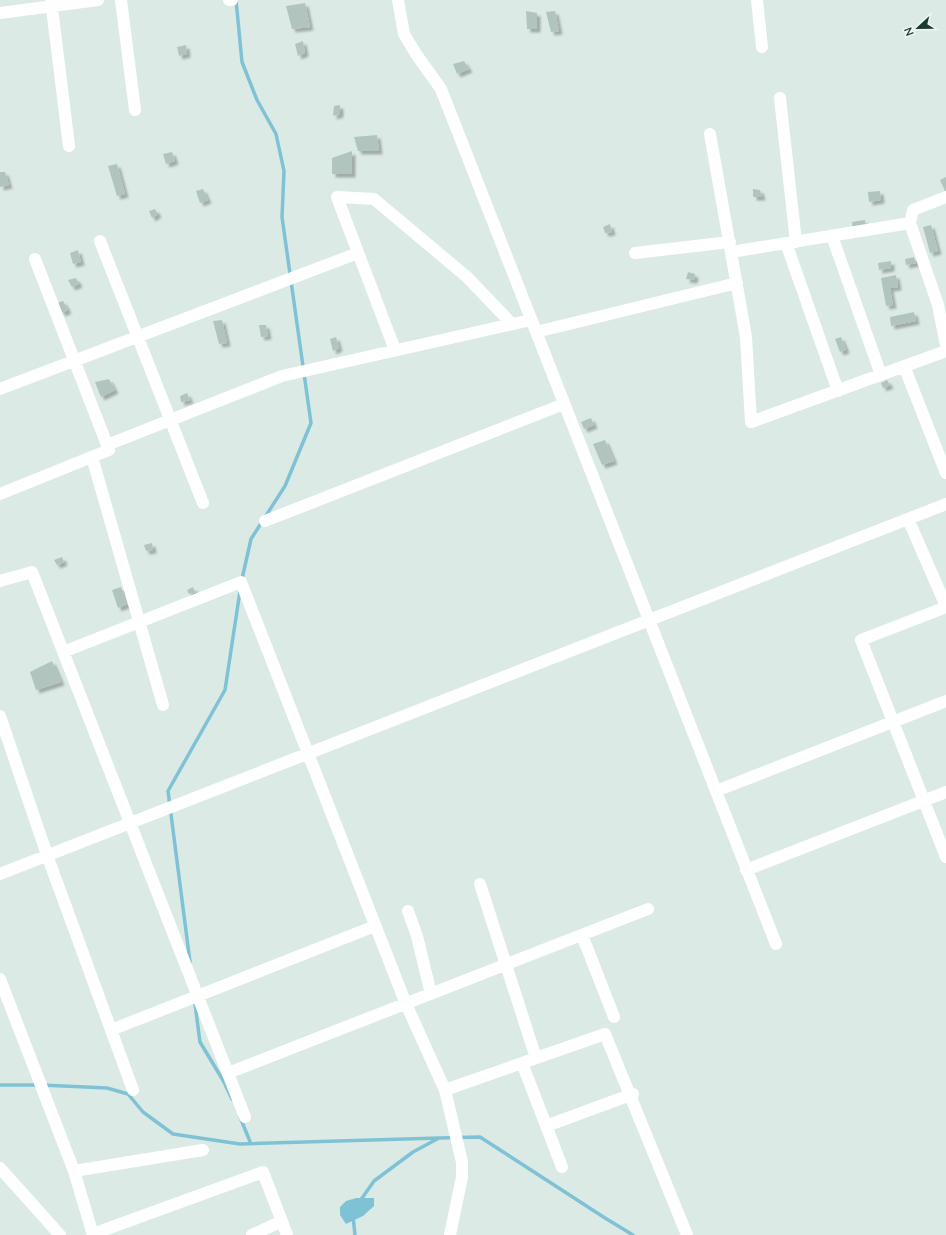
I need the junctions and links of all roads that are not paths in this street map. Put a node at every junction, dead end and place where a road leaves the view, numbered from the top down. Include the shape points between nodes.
1 (98, 0) edge
2 (121, 0) edge
3 (229, 0) edge
4 (232, 0) edge
5 (398, 0) edge
6 (757, 0) edge
7 (52, 3) edge
8 (0, 13) edge
9 (762, 48) dead end
10 (780, 98) dead end
11 (135, 110) dead end
12 (710, 134) dead end
13 (69, 146) dead end
14 (946, 197) edge
15 (910, 223) junction
16 (832, 236) junction
17 (100, 241) dead end
18 (791, 242) junction
19 (730, 247) junction
20 (358, 253) junction
21 (635, 253) dead end
22 (35, 259) dead end
23 (737, 283) junction
24 (531, 320) junction
25 (512, 324) junction
26 (944, 327) edge
27 (536, 332) junction
28 (138, 337) junction
29 (946, 345) edge
30 (395, 350) junction
31 (946, 351) edge
32 (74, 361) junction
33 (904, 366) junction
34 (881, 375) junction
35 (0, 389) edge
36 (838, 391) junction
37 (564, 404) junction
38 (170, 420) junction
39 (107, 445) junction
40 (92, 457) junction
41 (946, 473) edge
42 (0, 494) edge
43 (203, 503) dead end
44 (946, 504) edge
45 (908, 519) junction
46 (265, 521) dead end
47 (0, 581) edge
48 (946, 607) edge
49 (649, 620) junction
50 (139, 622) junction
51 (63, 652) junction
52 (946, 701) edge
53 (163, 705) dead end
54 (0, 716) edge
55 (893, 722) junction
56 (308, 753) junction
57 (716, 791) junction
58 (946, 792) edge
59 (924, 801) junction
60 (130, 823) junction
61 (47, 855) junction
62 (946, 857) edge
63 (746, 870) junction
64 (0, 874) edge
65 (480, 884) dead end
66 (648, 909) dead end
67 (408, 911) dead end
68 (375, 926) junction
69 (582, 935) junction
70 (776, 944) dead end
71 (506, 965) junction
72 (0, 979) edge
73 (431, 994) junction
74 (198, 996) junction
75 (406, 1004) junction
76 (614, 1017) dead end
77 (111, 1030) junction
78 (536, 1058) junction
79 (522, 1063) junction
80 (228, 1073) junction
81 (133, 1090) dead end
82 (444, 1090) junction
83 (631, 1095) junction
84 (245, 1117) dead end
85 (546, 1126) junction
86 (204, 1150) dead end
87 (562, 1167) dead end
88 (0, 1168) edge
89 (74, 1171) junction
90 (282, 1222) junction
91 (93, 1234) edge
92 (60, 1235) edge
93 (252, 1235) edge
94 (287, 1235) edge
95 (450, 1235) edge
96 (686, 1235) edge

1 - 7 street
2 - 11 street
3 - 4 street
5 - 24 street via 404,34 441,89
6 - 9 street
7 - 8 street
7 - 13 street
10 - 18 street
12 - 19 street
14 - 15 street via 913,210
15 - 16 street
15 - 26 street
16 - 18 street
16 - 34 street
17 - 28 street
18 - 19 street
18 - 36 street
19 - 21 street
19 - 23 street
20 - 25 street via 337,197 374,200 467,277
20 - 28 street
20 - 30 street
22 - 32 street
23 - 27 street
23 - 36 street via 746,337 751,422
24 - 25 street
24 - 27 street
25 - 30 street
26 - 29 street
27 - 37 street
28 - 32 street
28 - 38 street
30 - 38 street via 282,376
31 - 33 street
32 - 35 street
32 - 39 street
33 - 34 street
33 - 41 street
34 - 36 street
37 - 46 street
37 - 49 street
38 - 39 street
38 - 43 street
39 - 40 street via 109,450
40 - 42 street
40 - 50 street
44 - 45 street
45 - 48 street
45 - 49 street
47 - 51 street via 32,572
48 - 55 street via 861,640
49 - 56 street
49 - 57 street
50 - 51 street
50 - 53 street
50 - 56 street via 241,582
51 - 60 street
52 - 55 street
54 - 61 street
55 - 57 street
55 - 59 street
56 - 60 street
56 - 68 street
57 - 63 street
58 - 59 street
59 - 62 street
59 - 63 street
60 - 61 street
60 - 74 street
61 - 64 street
61 - 77 street
63 - 70 street
65 - 71 street
66 - 69 street
67 - 73 street via 418,936
68 - 74 street
68 - 75 street
69 - 71 street
69 - 76 street
71 - 73 street
71 - 78 street
72 - 89 street
73 - 75 street
74 - 77 street
74 - 80 street
75 - 80 street
75 - 82 street
77 - 81 street
78 - 79 street
78 - 83 street via 605,1034
79 - 82 street
79 - 85 street
80 - 84 street
82 - 95 street via 462,1162 462,1177
83 - 85 street
83 - 96 street
85 - 87 street
86 - 89 street
88 - 92 street
89 - 91 street
90 - 91 street via 263,1172
90 - 93 street
90 - 94 street

